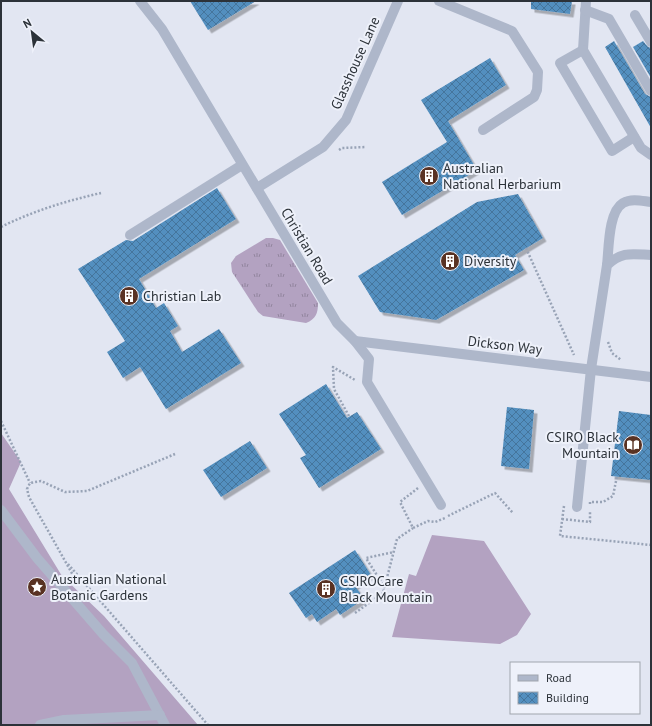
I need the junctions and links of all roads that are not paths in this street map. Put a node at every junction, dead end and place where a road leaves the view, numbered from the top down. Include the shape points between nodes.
1 (140, 1) edge
2 (398, 1) edge
3 (439, 1) edge
4 (586, 5) edge
5 (635, 15) dead end
6 (651, 42) edge
7 (583, 50) junction
8 (651, 91) edge
9 (483, 130) dead end
10 (634, 137) junction
11 (651, 155) edge
12 (242, 165) junction
13 (257, 188) junction
14 (651, 202) edge
15 (130, 235) dead end
16 (651, 255) edge
17 (607, 265) junction
18 (355, 341) junction
19 (591, 369) junction
20 (651, 377) edge
21 (441, 505) road end
22 (577, 507) dead end
23 (1, 510) edge
24 (160, 715) junction
25 (40, 725) edge
26 (165, 725) edge

1 - 12 street, Christian Road via 162,30
2 - 13 street, Glasshouse Lane via 346,120 323,147
3 - 9 street via 512,32 538,72 534,97
4 - 7 street
4 - 8 street via 609,19
5 - 6 street
7 - 10 street
7 - 10 street via 560,63 612,151
10 - 11 street via 641,148
12 - 13 street, Christian Road
12 - 15 street
13 - 18 street, Christian Road via 337,323
14 - 17 street via 635,200 623,203 612,216
16 - 17 street via 628,253 620,255
17 - 19 street
18 - 19 street, Dickson Way
18 - 21 street, Christian Road via 368,359 367,382
19 - 20 street, Dickson Way
19 - 22 street
23 - 24 street via 42,564 132,663
24 - 25 street via 64,720
24 - 26 street

